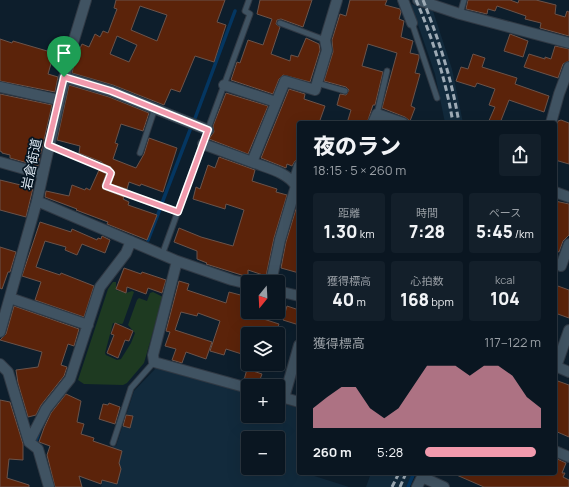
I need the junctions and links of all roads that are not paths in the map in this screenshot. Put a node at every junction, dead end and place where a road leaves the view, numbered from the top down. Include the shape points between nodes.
1 (86, 0) edge
2 (249, 0) edge
3 (337, 0) edge
4 (403, 0) edge
5 (418, 0) edge
6 (464, 0) edge
7 (460, 14) junction
8 (280, 23) dead end
9 (412, 23) joint
10 (325, 40) junction
11 (569, 43) edge
12 (569, 67) edge
13 (387, 71) dead end
14 (64, 77) junction
15 (317, 83) junction
16 (224, 85) junction
17 (0, 87) edge
18 (345, 91) dead end
19 (437, 98) dead end
20 (59, 100) junction
21 (276, 102) junction
22 (155, 108) junction
23 (375, 119) edge
24 (389, 121) edge
25 (552, 121) edge
26 (208, 130) junction
27 (203, 144) junction
28 (48, 145) junction
29 (140, 153) dead end
30 (0, 162) edge
31 (252, 162) junction
32 (297, 172) edge
33 (42, 174) junction
34 (294, 182) junction
35 (557, 193) edge
36 (569, 197) edge
37 (37, 201) junction
38 (178, 212) junction
39 (131, 241) junction
40 (569, 244) edge
41 (162, 255) junction
42 (177, 261) junction
43 (562, 266) edge
44 (272, 275) edge
45 (241, 282) edge
46 (285, 293) edge
47 (297, 296) edge
48 (6, 302) edge
49 (88, 325) junction
50 (569, 330) edge
51 (0, 332) edge
52 (297, 352) edge
53 (154, 362) junction
54 (557, 362) edge
55 (0, 364) edge
56 (557, 368) edge
57 (569, 372) edge
58 (241, 386) edge
59 (285, 386) edge
60 (285, 398) edge
61 (297, 401) edge
62 (29, 442) junction
63 (113, 444) dead end
64 (557, 452) edge
65 (569, 457) edge
66 (423, 475) edge
67 (48, 487) edge
68 (417, 487) edge
69 (444, 487) edge

1 - 14 street, 岩倉街道
2 - 16 lane via 245,11 250,14
3 - 10 street
4 - 9 street
5 - 7 street
6 - 7 lane
7 - 11 street
8 - 10 lane
9 - 19 lane
10 - 15 street via 327,50
12 - 25 street
13 - 23 lane
14 - 20 street, 岩倉街道
14 - 22 street
15 - 18 lane
15 - 21 street via 315,90 285,81
16 - 21 street
16 - 26 lane
17 - 20 street
20 - 28 street, 岩倉街道
21 - 31 street
22 - 26 street
22 - 29 lane
23 - 24 street
26 - 27 lane
27 - 31 street
27 - 38 lane
28 - 33 street, 岩倉街道
28 - 38 lane via 108,170 111,173 106,186
30 - 33 street
31 - 34 street via 278,172
32 - 34 street
33 - 37 street, 岩倉街道
34 - 44 street via 296,186
35 - 36 street
37 - 39 street
37 - 48 street, 岩倉街道
38 - 41 lane
39 - 41 street
39 - 49 street via 126,253 100,287
40 - 43 street
41 - 42 street
42 - 45 street
42 - 53 street via 153,355
46 - 47 street
48 - 49 street
48 - 51 street, 岩倉街道
49 - 62 street via 70,379 46,409
50 - 54 street
52 - 59 street
53 - 58 street
53 - 63 lane via 131,388
55 - 62 street via 8,372
56 - 57 street
60 - 61 street
62 - 67 street via 38,449
64 - 65 street
66 - 68 street
66 - 69 street

